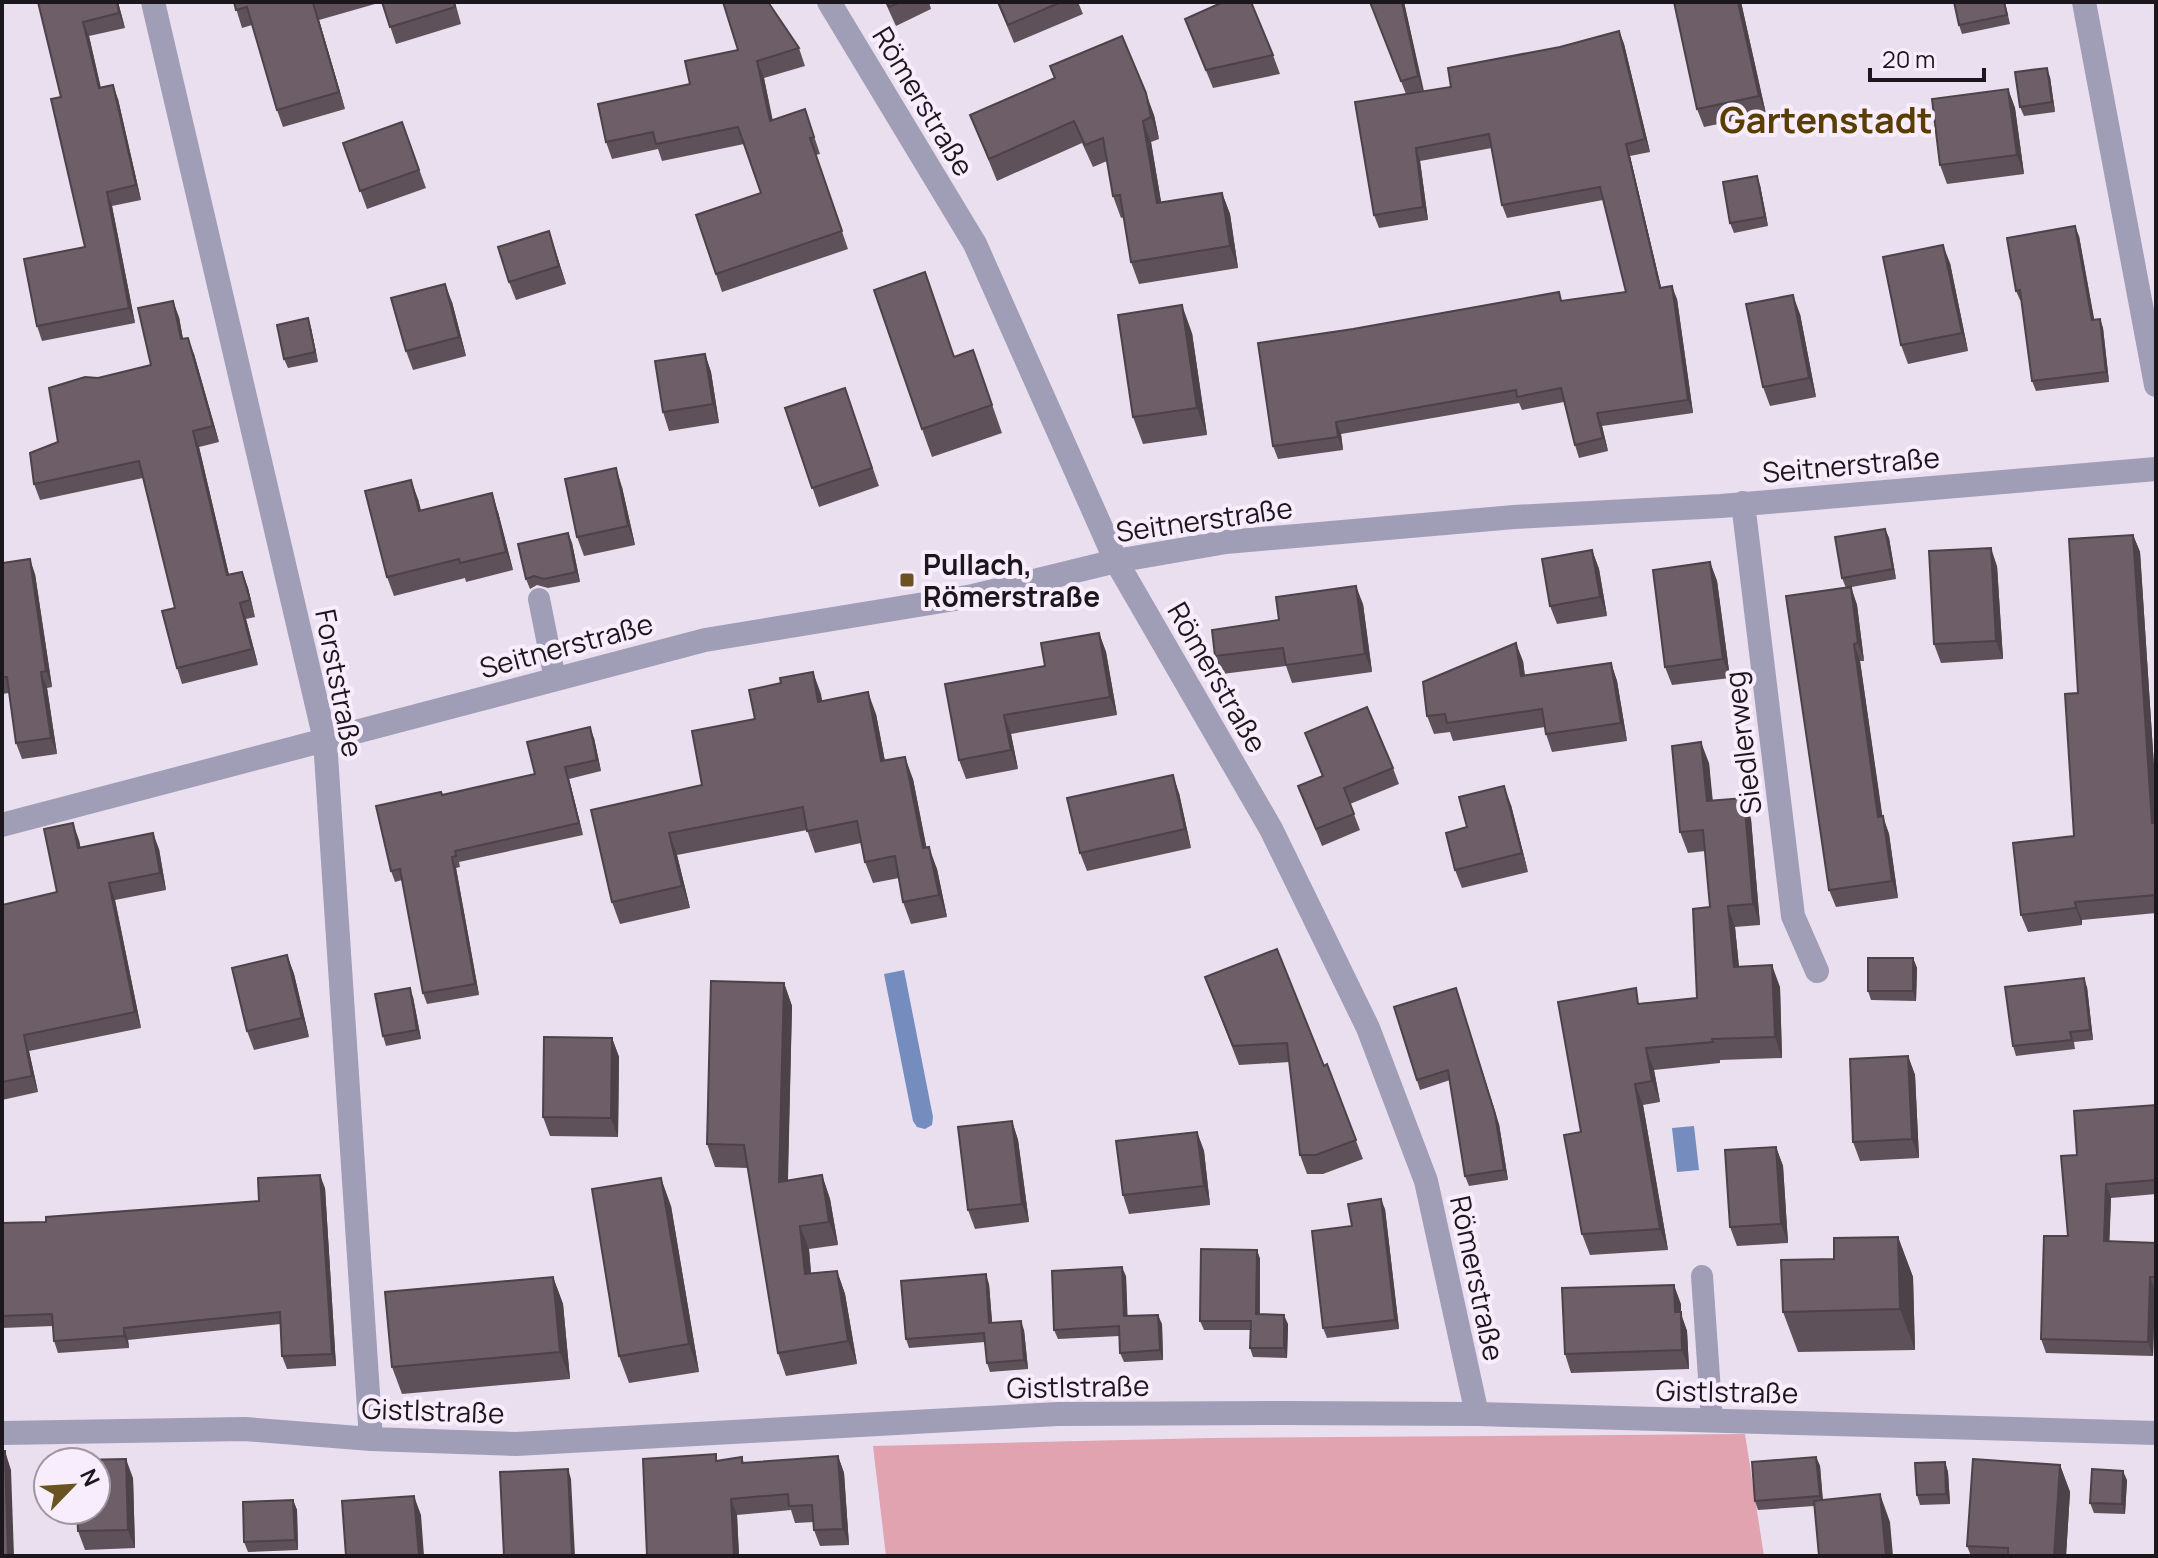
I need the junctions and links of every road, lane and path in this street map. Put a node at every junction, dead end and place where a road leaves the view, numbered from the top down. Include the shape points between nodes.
1 (153, 2) edge
2 (829, 2) edge
3 (2084, 2) edge
4 (2156, 385) edge
5 (2156, 469) edge
6 (1743, 503) junction
7 (1116, 561) junction
8 (539, 599) dead end
9 (555, 679) junction
10 (325, 740) junction
11 (2, 825) edge
12 (1817, 971) dead end
13 (1702, 1276) dead end
14 (1477, 1414) junction
15 (1712, 1421) junction
16 (2, 1433) edge
17 (2156, 1433) edge
18 (371, 1439) junction

1 - 10 street, Forststraße
2 - 7 street, Römerstraße via 975,244
3 - 4 street
5 - 6 street, Seitnerstraße
6 - 7 street, Seitnerstraße via 1241,541
6 - 12 street, Siedlerweg via 1793,916
7 - 9 street, Seitnerstraße via 973,596 705,640
7 - 14 street, Römerstraße via 1271,829 1368,1028 1426,1181
8 - 9 lane
9 - 10 street, Seitnerstraße
10 - 11 street, Seitnerstraße
10 - 18 street, Forststraße
13 - 15 lane
14 - 15 street, Gistlstraße
14 - 18 street, Gistlstraße via 1058,1414 516,1444
15 - 17 street, Gistlstraße
16 - 18 street, Gistlstraße via 245,1429

